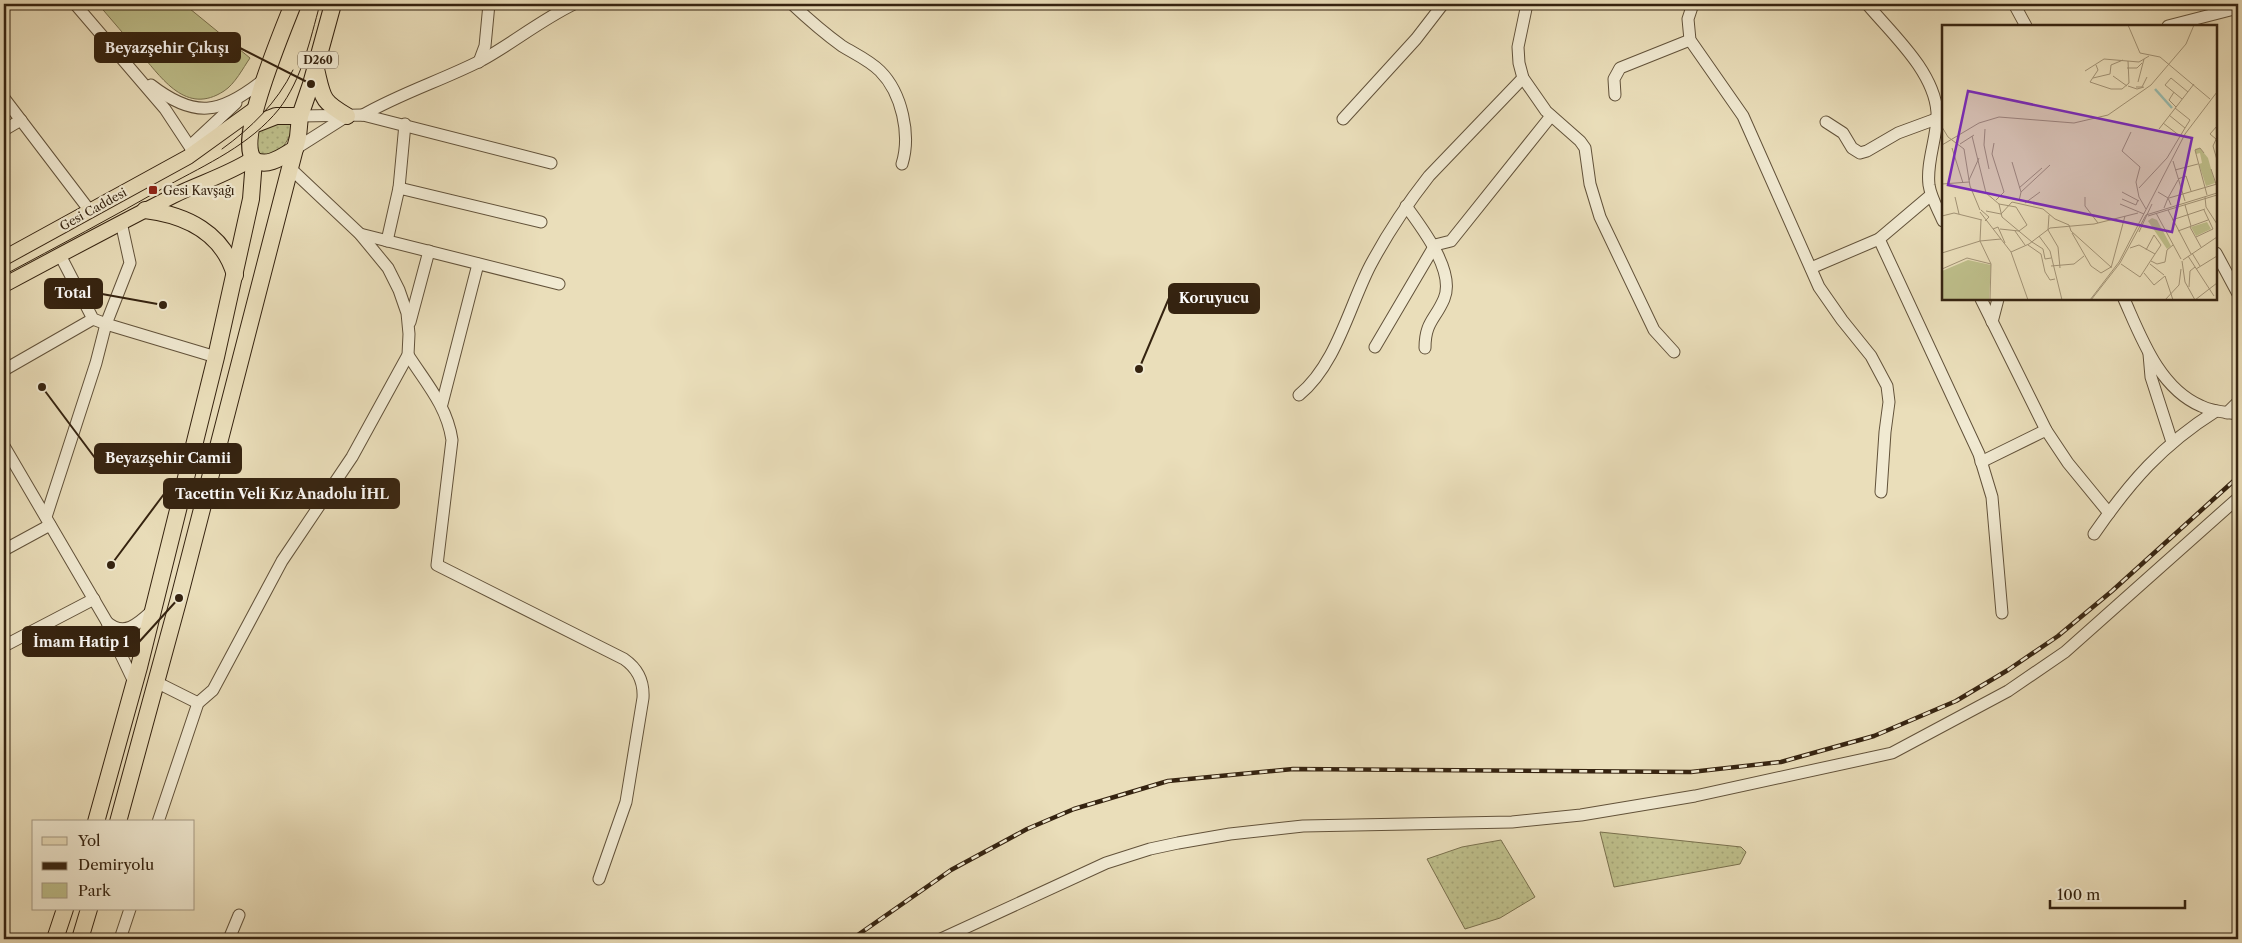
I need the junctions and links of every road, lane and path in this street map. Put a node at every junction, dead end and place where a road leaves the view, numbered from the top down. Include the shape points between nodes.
1 (7, 4) edge
2 (75, 4) edge
3 (293, 4) edge
4 (334, 4) edge
5 (489, 4) edge
6 (574, 4) edge
7 (792, 4) edge
8 (1443, 4) edge
9 (1526, 4) edge
10 (1693, 4) edge
11 (1867, 4) edge
12 (2014, 4) edge
13 (4, 7) edge
14 (2238, 8) edge
15 (2025, 25) edge
16 (2172, 25) edge
17 (1690, 40) junction
18 (479, 62) junction
19 (316, 67) junction
20 (134, 72) junction
21 (1523, 78) junction
22 (262, 80) junction
23 (245, 94) junction
24 (1615, 95) dead end
25 (4, 98) edge
26 (256, 108) junction
27 (355, 115) junction
28 (300, 116) junction
29 (1550, 116) junction
30 (1343, 119) dead end
31 (1936, 119) junction
32 (21, 120) junction
33 (1826, 122) dead end
34 (405, 124) junction
35 (253, 125) junction
36 (4, 130) edge
37 (295, 149) junction
38 (192, 150) junction
39 (253, 163) junction
40 (551, 163) dead end
41 (902, 164) dead end
42 (290, 168) junction
43 (399, 188) junction
44 (1931, 195) junction
45 (1406, 206) junction
46 (145, 210) junction
47 (90, 211) junction
48 (1942, 217) edge
49 (121, 222) junction
50 (541, 222) dead end
51 (360, 234) junction
52 (1879, 239) junction
53 (387, 240) junction
54 (1435, 246) junction
55 (428, 251) junction
56 (2217, 255) edge
57 (60, 256) junction
58 (4, 258) edge
59 (478, 264) junction
60 (1811, 268) junction
61 (235, 275) junction
62 (559, 284) dead end
63 (4, 285) edge
64 (2238, 294) edge
65 (1981, 300) edge
66 (1998, 300) edge
67 (2124, 300) edge
68 (93, 319) junction
69 (1992, 322) junction
70 (106, 324) junction
71 (409, 327) junction
72 (1375, 347) dead end
73 (1425, 348) dead end
74 (1674, 352) dead end
75 (2149, 353) junction
76 (408, 354) junction
77 (216, 357) junction
78 (4, 370) edge
79 (1299, 395) dead end
80 (2238, 402) edge
81 (442, 404) junction
82 (2227, 413) edge
83 (2046, 430) junction
84 (2172, 442) junction
85 (4, 446) edge
86 (1981, 462) junction
87 (1881, 492) dead end
88 (2238, 498) edge
89 (2109, 513) junction
90 (48, 521) junction
91 (2094, 534) dead end
92 (4, 550) edge
93 (94, 599) junction
94 (153, 610) junction
95 (2002, 613) dead end
96 (107, 622) junction
97 (4, 646) edge
98 (156, 682) junction
99 (135, 684) junction
100 (198, 703) junction
101 (97, 820) edge
102 (119, 820) edge
103 (159, 820) edge
104 (599, 879) dead end
105 (65, 910) edge
106 (89, 910) edge
107 (130, 910) edge
108 (239, 915) dead end
109 (55, 939) edge
110 (80, 939) edge
111 (120, 939) edge
112 (229, 939) edge
113 (941, 939) edge

1 - 13 street
2 - 20 street
3 - 22 highway
4 - 19 highway, D260
5 - 18 street via 485,46
6 - 18 street
7 - 41 street via 887,79 898,100 904,125
8 - 30 street via 1416,39
9 - 21 street via 1518,47
10 - 17 street via 1688,20
11 - 31 street via 1924,74 1933,93
12 - 15 street
14 - 16 street
17 - 24 street via 1620,68 1614,79
17 - 60 street via 1744,116
18 - 27 street
19 - 27 highway via 329,106
19 - 28 highway, D260
20 - 23 street via 168,98 186,106 219,107
20 - 38 street via 165,109
21 - 29 street
21 - 45 street via 1429,176
22 - 23 street
22 - 26 highway
23 - 38 street
25 - 32 street
26 - 35 highway
26 - 38 main road, Gesi Caddesi
27 - 28 street
27 - 34 street
27 - 37 street
28 - 35 highway via 276,116
28 - 37 highway
29 - 54 street via 1451,241
29 - 74 street via 1580,140 1585,148 1590,184 1600,217 1654,330
31 - 33 street via 1898,132 1860,153 1852,148 1843,133
31 - 44 street via 1929,174
32 - 36 street
32 - 47 street
34 - 40 street
34 - 43 street
35 - 39 highway via 250,145
37 - 39 highway via 271,162
37 - 42 highway
38 - 47 main road, Gesi Caddesi
39 - 46 main road, Gesi Caddesi via 197,184
39 - 61 highway via 251,199
42 - 51 street
42 - 98 highway
43 - 50 street
43 - 53 street
44 - 48 street
44 - 52 street
45 - 54 street
45 - 79 street via 1370,266 1328,361
46 - 49 main road, Gesi Caddesi
46 - 61 highway via 180,218 207,232 225,251
47 - 58 main road, Gesi Caddesi
49 - 57 main road, Gesi Caddesi
49 - 70 street via 130,262
51 - 53 street
51 - 71 street via 394,279 404,301
52 - 60 street
52 - 86 street
53 - 55 street
54 - 72 street
54 - 73 street via 1447,287 1428,328
55 - 59 street
55 - 71 street
56 - 64 street
57 - 63 main road, Gesi Caddesi
57 - 68 street
59 - 62 street
59 - 81 street
60 - 87 street via 1830,304 1870,356 1888,386
61 - 77 highway
65 - 69 street
66 - 69 street
67 - 75 street
68 - 70 street
68 - 78 street
69 - 83 street
70 - 77 street
70 - 90 street
71 - 76 street
75 - 82 street via 2182,394 2200,406
75 - 84 street via 2151,377
76 - 81 street
76 - 100 street via 352,457 282,561 213,690
77 - 94 highway
80 - 82 street
81 - 104 street via 452,440 436,565 624,659 633,666 642,681 643,698 626,802
82 - 84 street
83 - 86 street
83 - 89 street
84 - 89 street via 2141,471
85 - 90 street
86 - 95 street via 1992,497
88 - 113 street via 2059,657 2008,691 1892,753 1694,796 1581,815 1512,822 1303,826 1188,841 1150,849 1106,864
89 - 91 street
90 - 92 street
90 - 93 street
93 - 96 street
93 - 97 street
94 - 96 street via 131,628 118,628
94 - 99 highway
96 - 99 street
98 - 100 street
98 - 102 highway
99 - 101 highway
100 - 103 street
105 - 109 highway
106 - 110 highway
107 - 111 street
108 - 112 street

